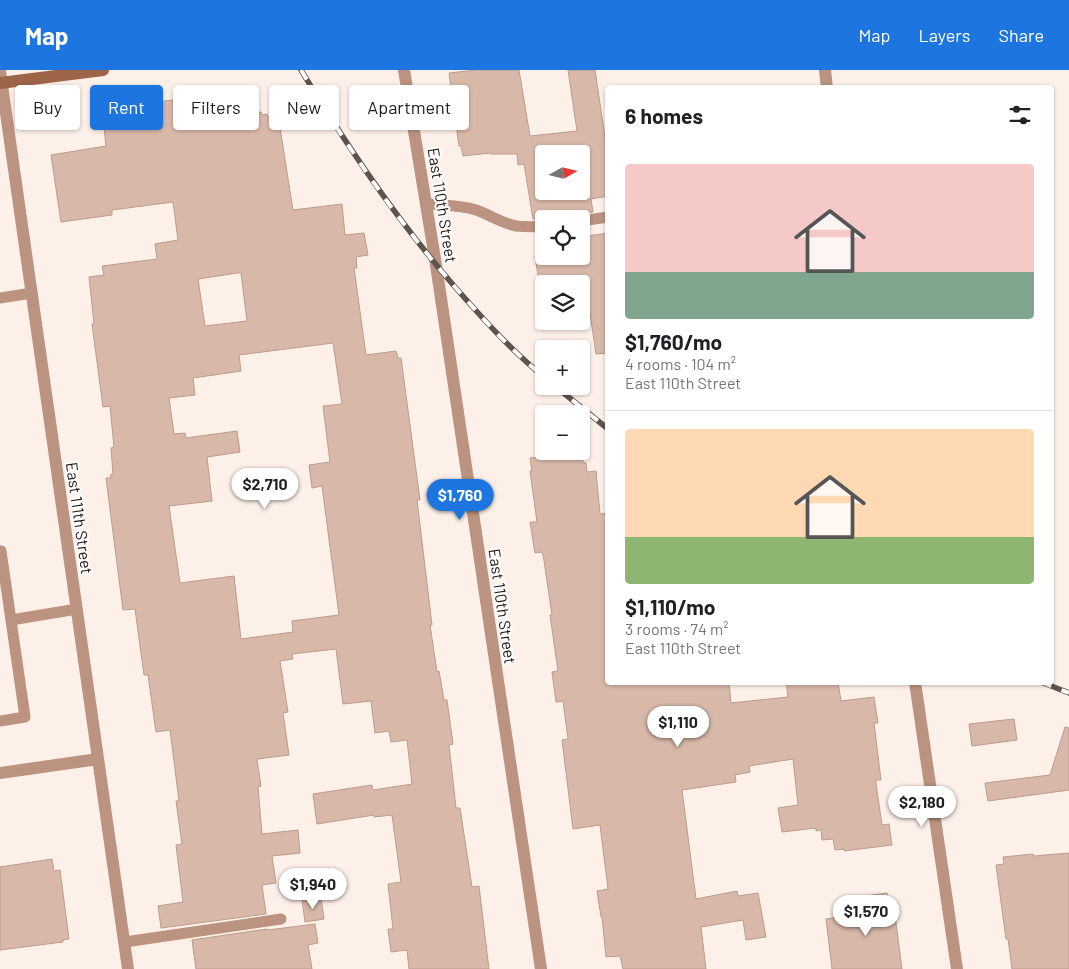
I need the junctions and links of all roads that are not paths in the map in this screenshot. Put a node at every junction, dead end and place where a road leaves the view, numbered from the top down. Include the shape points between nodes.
1 (103, 70) edge
2 (404, 70) edge
3 (825, 70) edge
4 (1, 79) edge
5 (827, 85) edge
6 (426, 204) junction
7 (605, 217) edge
8 (590, 219) edge
9 (535, 226) edge
10 (32, 292) junction
11 (0, 298) edge
12 (0, 551) edge
13 (77, 609) junction
14 (12, 620) junction
15 (915, 685) edge
16 (0, 721) edge
17 (98, 759) junction
18 (0, 773) edge
19 (281, 919) dead end
20 (124, 942) junction
21 (128, 969) edge
22 (541, 969) edge
23 (956, 969) edge

1 - 4 main road
2 - 6 street, East 110th Street
3 - 5 street
4 - 10 street, East 111th Street
6 - 9 lane via 463,207 515,225
6 - 22 street, East 110th Street
7 - 8 lane
10 - 11 lane
10 - 13 street, East 111th Street
12 - 14 lane
13 - 14 lane
13 - 17 street, East 111th Street
14 - 16 lane via 25,717
15 - 23 street
17 - 18 street
17 - 20 street, East 111th Street
19 - 20 lane
20 - 21 street, East 111th Street

